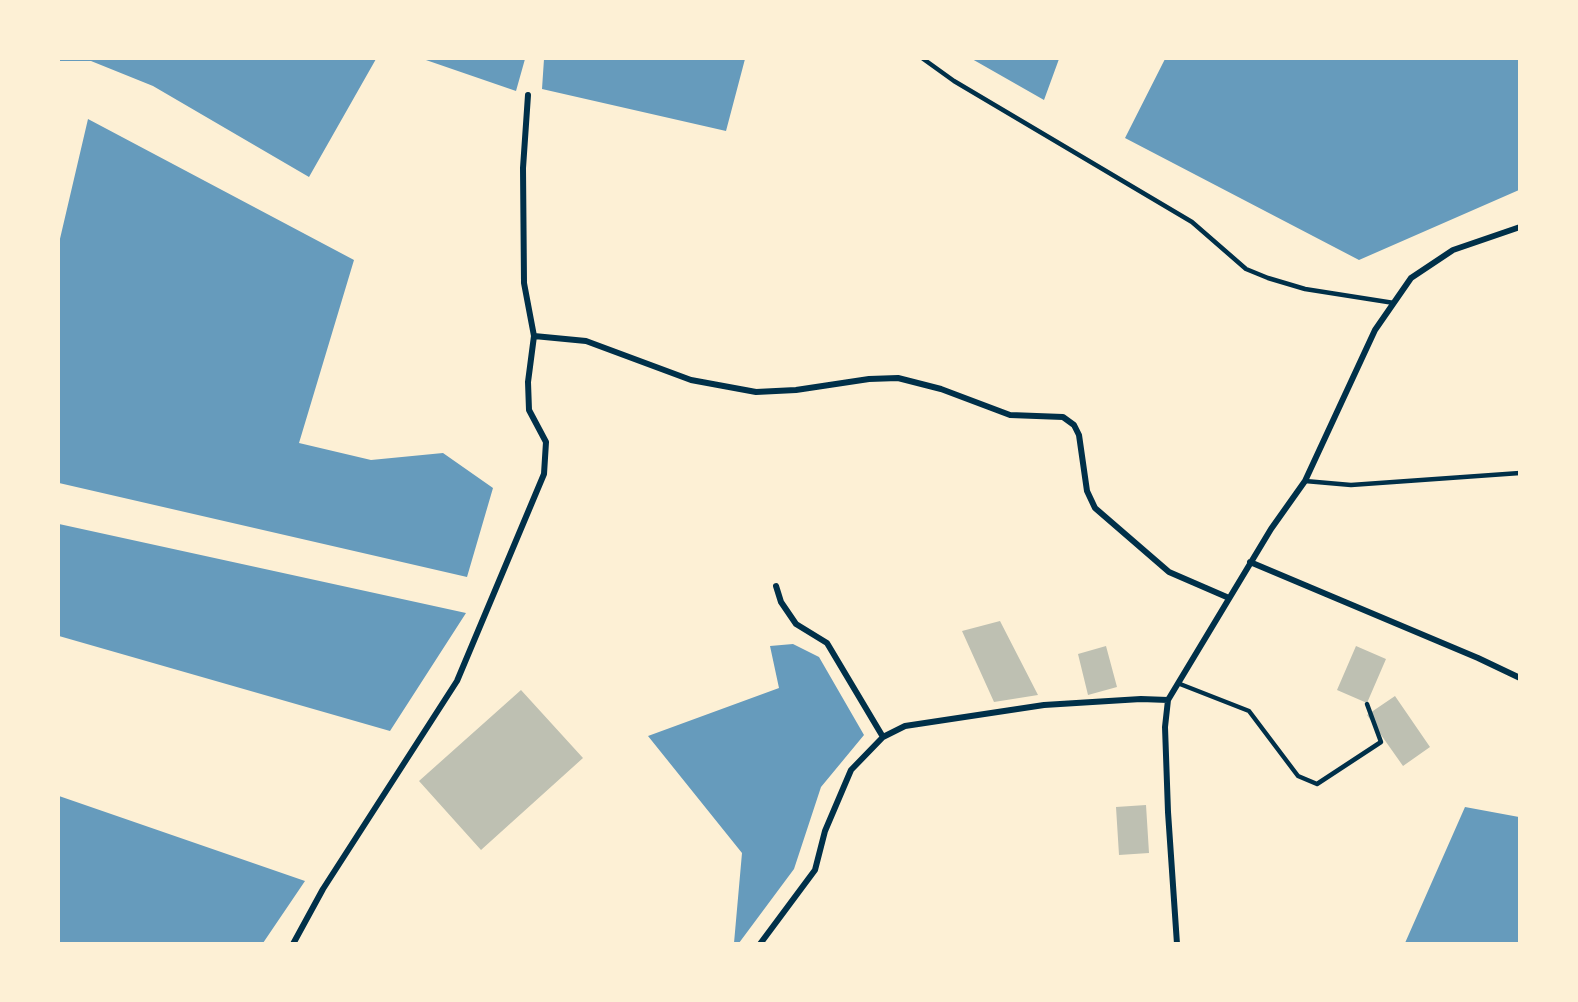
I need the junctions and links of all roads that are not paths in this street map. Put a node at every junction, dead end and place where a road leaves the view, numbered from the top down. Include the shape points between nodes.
1 (922, 58) edge
2 (528, 95) dead end
3 (1520, 227) edge
4 (1394, 303) junction
5 (534, 336) junction
6 (1520, 473) edge
7 (1305, 482) junction
8 (1250, 562) junction
9 (776, 586) dead end
10 (1229, 598) junction
11 (1520, 678) edge
12 (1180, 684) junction
13 (1168, 700) junction
14 (1367, 705) dead end
15 (883, 736) junction
16 (763, 943) edge
17 (293, 944) edge
18 (1177, 944) edge

1 - 4 lane via 954,81 1192,222 1246,269 1305,290
2 - 5 street via 523,168 524,283
3 - 4 street via 1453,250 1411,278
4 - 7 street via 1375,330
5 - 10 street via 586,341 691,380 756,392 898,378 1010,415 1063,417 1079,435 1087,490 1095,508 1170,572
5 - 17 street via 529,410 546,442 544,474 457,681 323,889
6 - 7 lane via 1352,485
7 - 8 street
8 - 10 street
8 - 11 street
9 - 15 street via 781,602 796,624 827,643
10 - 12 street
12 - 13 street
12 - 14 lane via 1249,711 1298,776 1317,784 1381,742
13 - 15 street via 1044,705 905,726
13 - 18 street via 1167,801
15 - 16 street via 851,770 825,831 815,870

